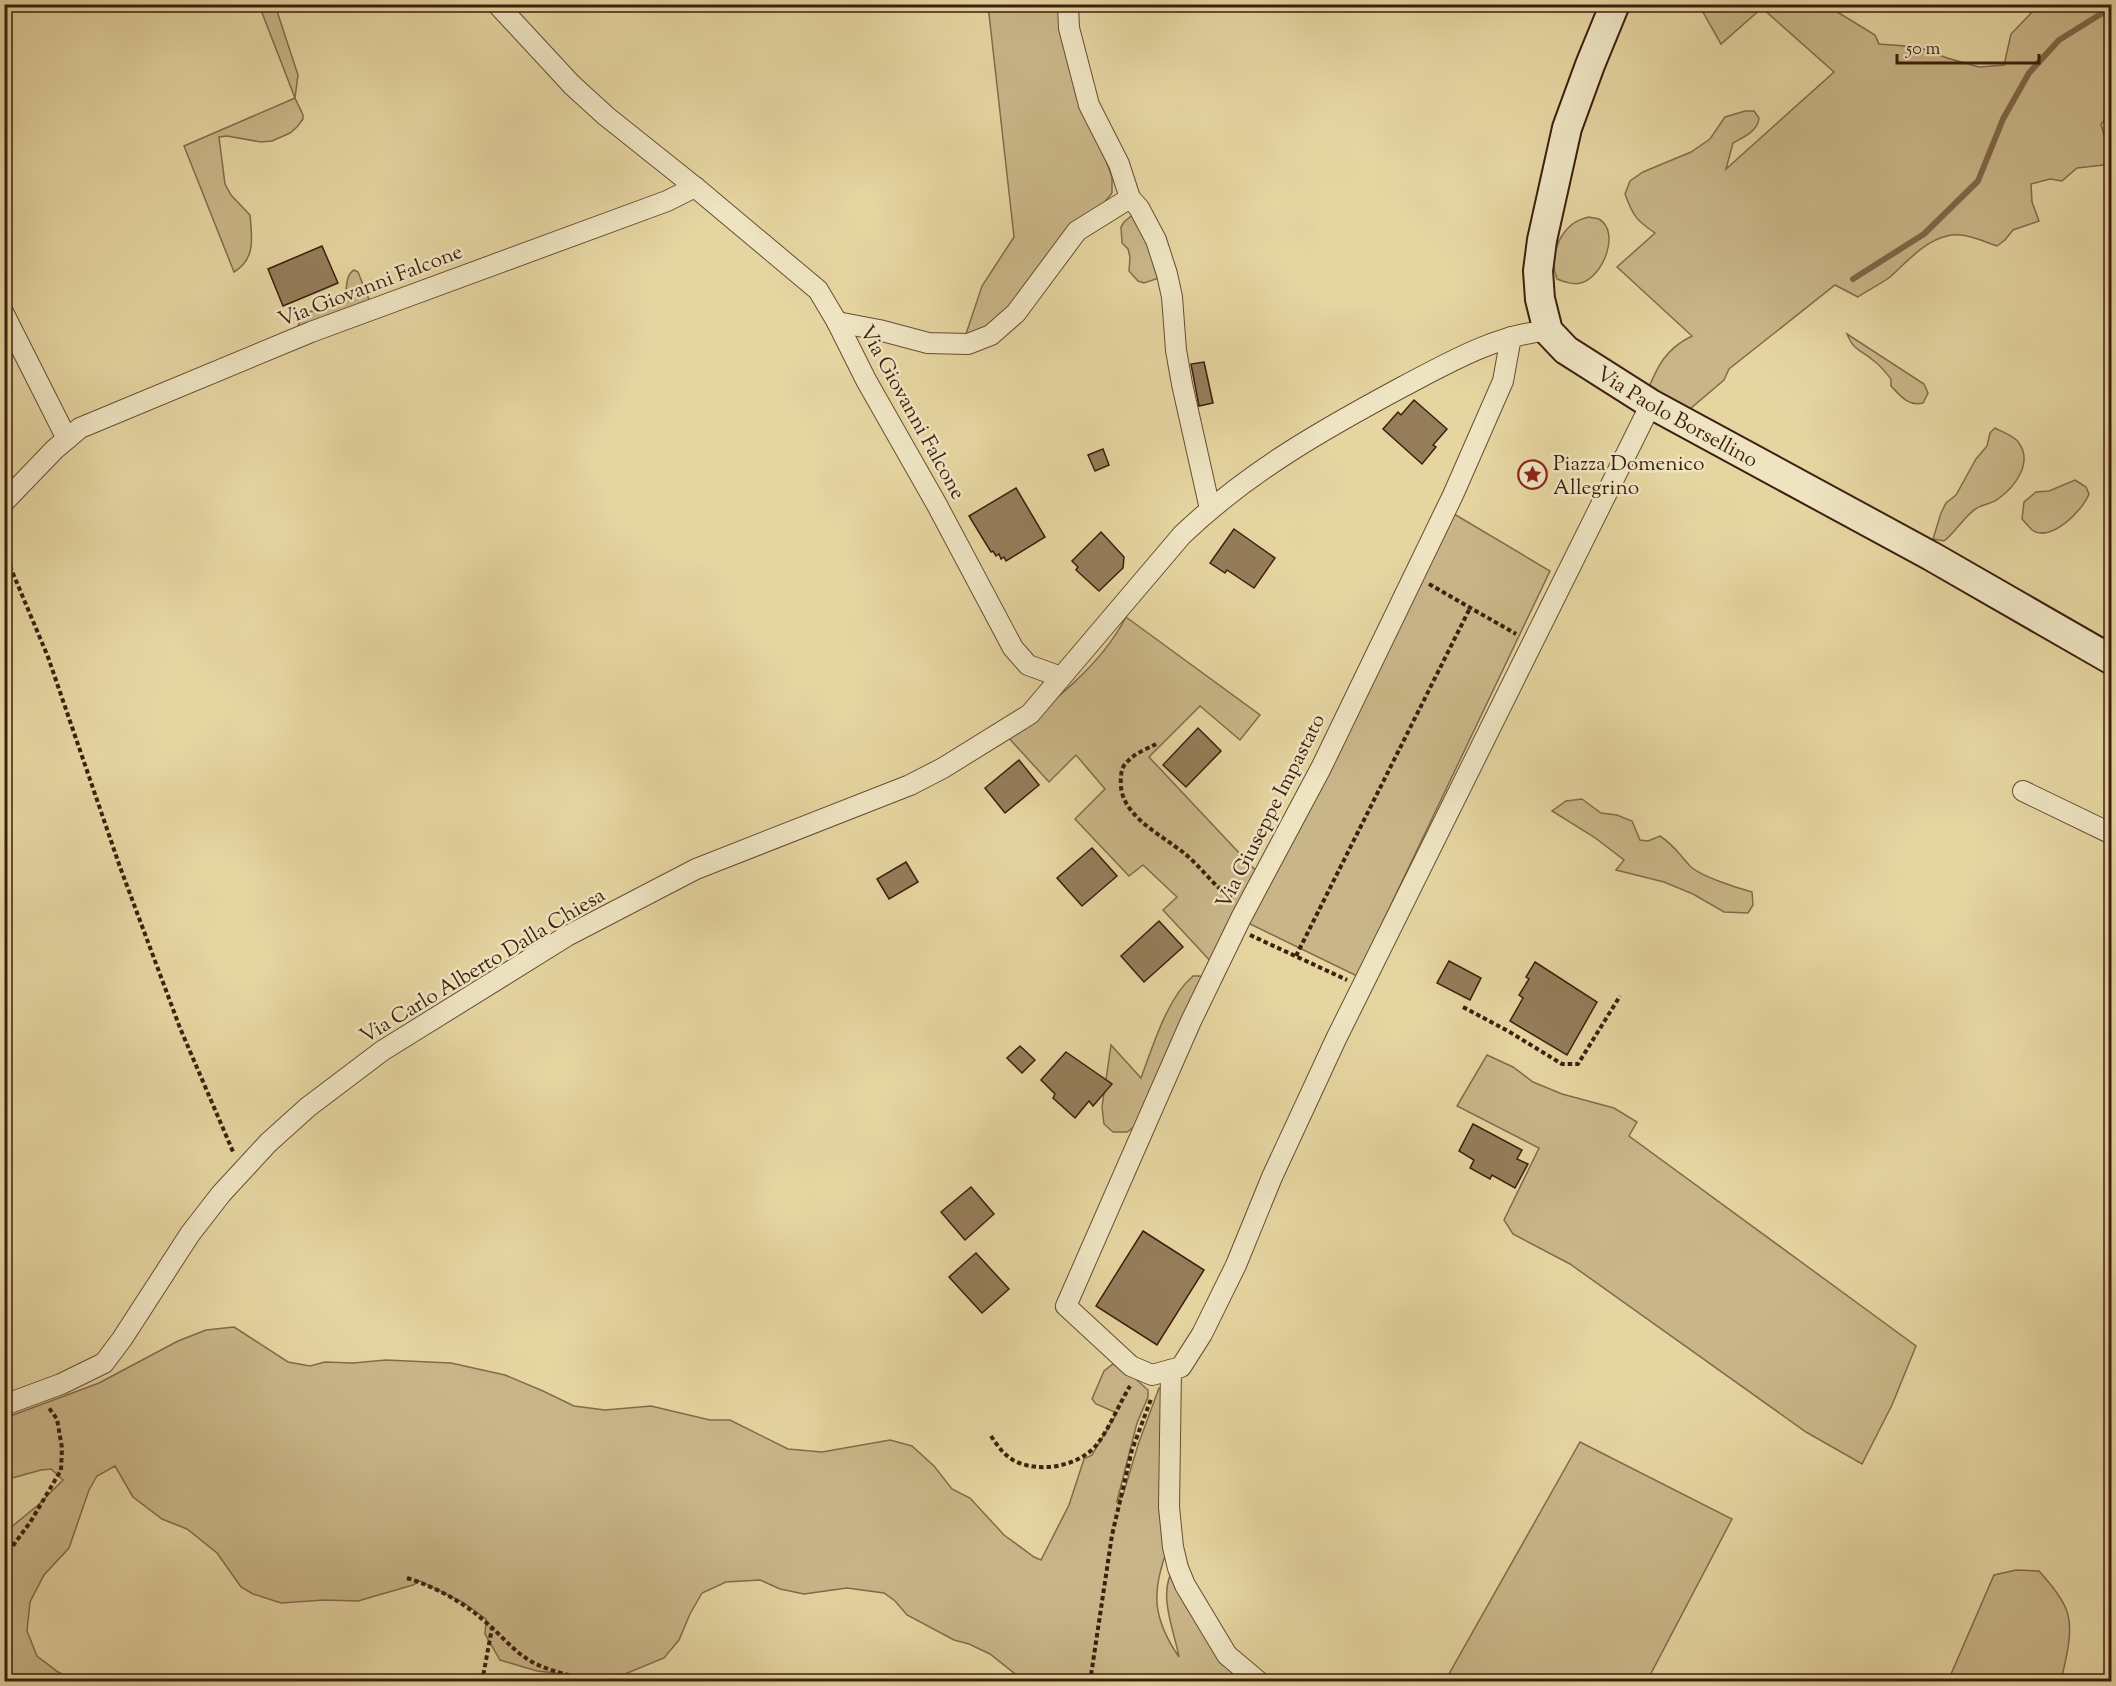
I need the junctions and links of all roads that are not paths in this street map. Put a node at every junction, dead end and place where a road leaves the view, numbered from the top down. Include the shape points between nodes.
1 (497, 4) edge
2 (1068, 4) edge
3 (1615, 4) edge
4 (695, 187) junction
5 (1130, 198) junction
6 (4, 314) edge
7 (837, 322) junction
8 (1548, 331) junction
9 (1511, 337) junction
10 (1652, 404) junction
11 (67, 439) junction
12 (4, 502) edge
13 (1210, 508) junction
14 (2112, 660) edge
15 (1061, 677) junction
16 (2023, 791) dead end
17 (2112, 834) edge
18 (1166, 1372) junction
19 (4, 1405) edge
20 (1259, 1682) edge

1 - 4 street, Via Giovanni Falcone via 606,116
2 - 5 street via 1069,28 1089,105 1119,164
3 - 8 street via 1567,128 1542,240 1538,271
4 - 7 street, Via Giovanni Falcone via 818,290
4 - 11 street, Via Giovanni Falcone via 667,201 311,332 80,428
5 - 7 street via 1077,231 1016,313 991,335 968,344 928,344
5 - 13 street via 1156,240 1167,274 1182,384
6 - 11 street
7 - 15 street, Via Giovanni Falcone via 1013,648 1028,665
8 - 9 street, Via Carlo Alberto Dalla Chiesa
8 - 10 street, Via Paolo Borsellino via 1566,350
9 - 13 street, Via Carlo Alberto Dalla Chiesa via 1442,366 1356,411 1279,457
9 - 18 street, Via Giuseppe Impastato via 1503,381 1415,576 1191,1022 1066,1306 1131,1366 1152,1375
10 - 14 street, Via Paolo Borsellino
10 - 18 street via 1362,987 1202,1334 1181,1367
11 - 12 street, Via Giovanni Falcone
13 - 15 street, Via Carlo Alberto Dalla Chiesa via 1182,535
15 - 19 street, Via Carlo Alberto Dalla Chiesa via 1030,714 918,781 696,869 567,936 382,1051 308,1107 221,1194 104,1363
16 - 17 street
18 - 20 street via 1169,1507 1178,1568 1227,1655

